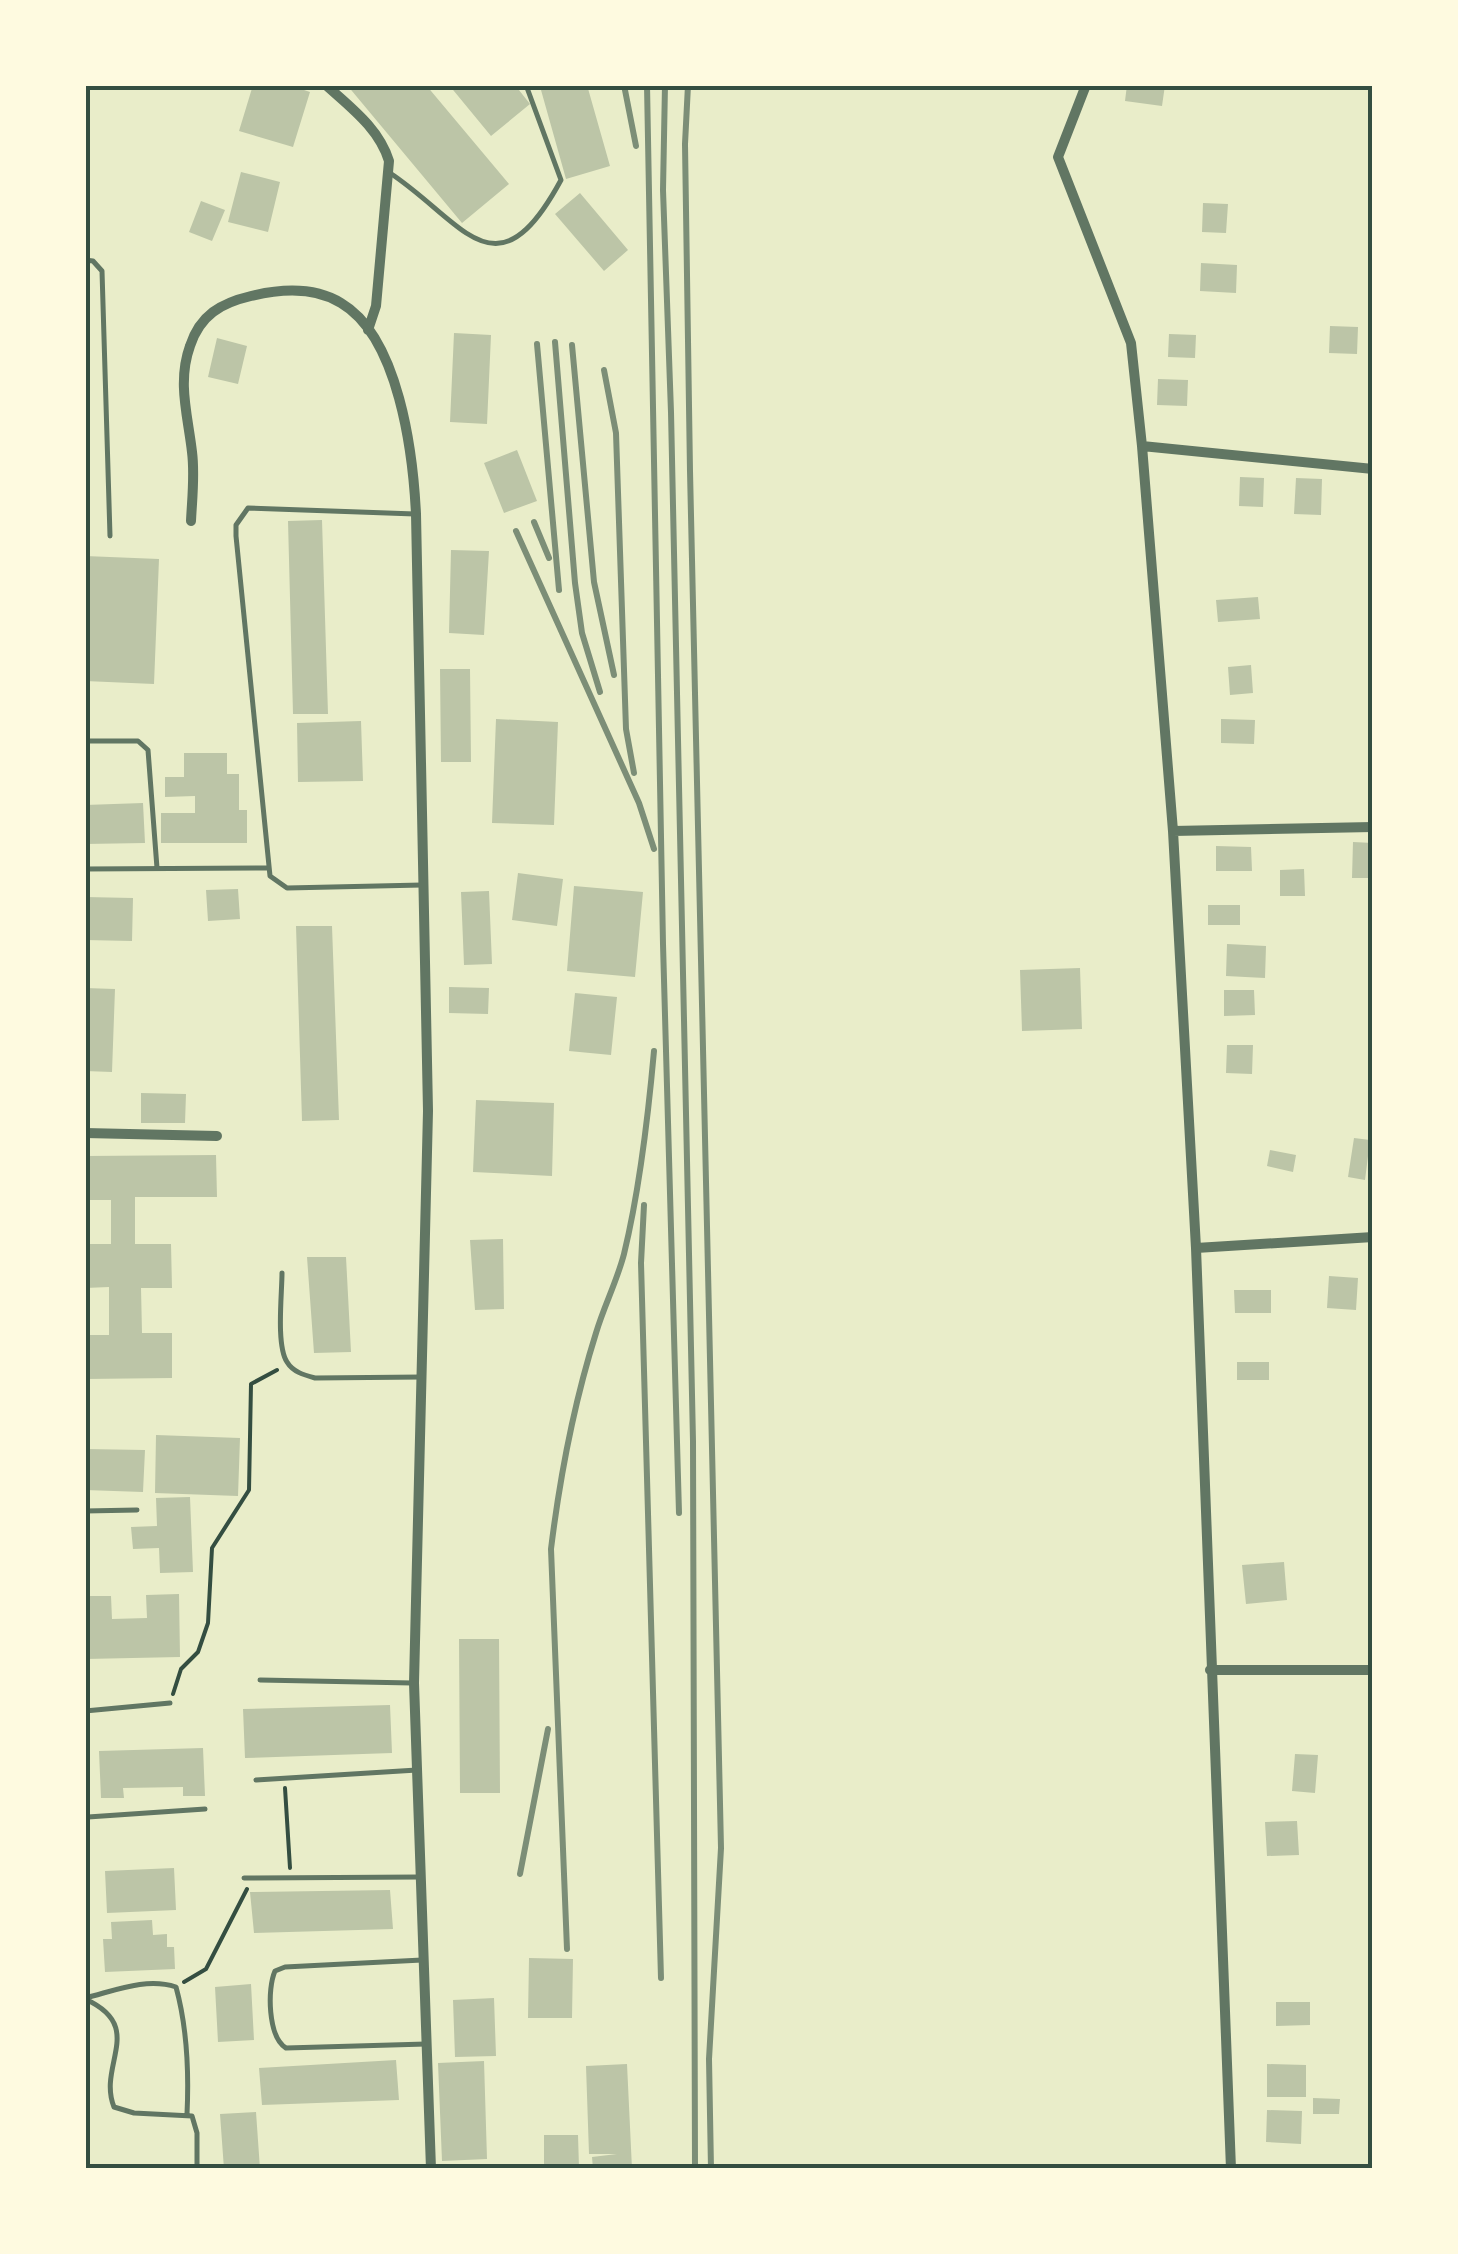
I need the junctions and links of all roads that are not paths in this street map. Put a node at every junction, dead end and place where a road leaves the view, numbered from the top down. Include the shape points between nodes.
1 (326, 85) edge
2 (526, 85) edge
3 (1086, 85) edge
4 (389, 172) junction
5 (85, 260) edge
6 (368, 330) junction
7 (1142, 446) junction
8 (1373, 469) edge
9 (416, 514) junction
10 (191, 521) dead end
11 (110, 536) dead end
12 (85, 741) edge
13 (1373, 827) edge
14 (1173, 831) junction
15 (85, 868) edge
16 (157, 868) junction
17 (268, 868) junction
18 (422, 886) junction
19 (85, 1133) edge
20 (217, 1136) dead end
21 (1373, 1237) edge
22 (1196, 1248) junction
23 (282, 1273) dead end
24 (422, 1377) junction
25 (85, 1510) edge
26 (136, 1510) dead end
27 (1210, 1670) junction
28 (1373, 1670) edge
29 (260, 1680) dead end
30 (414, 1683) junction
31 (170, 1703) road end
32 (86, 1711) edge
33 (417, 1770) junction
34 (256, 1780) dead end
35 (205, 1809) dead end
36 (87, 1817) edge
37 (85, 1828) edge
38 (420, 1877) junction
39 (244, 1878) dead end
40 (423, 1960) junction
41 (85, 1999) edge
42 (426, 2044) junction
43 (187, 2115) junction
44 (197, 2169) edge
45 (431, 2169) edge
46 (1231, 2169) edge

1 - 4 street via 384,146
2 - 4 lane via 560,180 543,212 514,240 485,244 463,234
3 - 7 street via 1058,158 1131,343
4 - 6 street
5 - 11 lane via 102,271
6 - 9 street via 402,411
6 - 10 street via 339,301 306,292 233,300 205,318 189,347 183,386 192,452
7 - 8 street
7 - 14 street
9 - 17 lane via 248,508 236,525
9 - 18 street
12 - 16 lane via 138,741 148,750
13 - 14 street
14 - 22 street
15 - 16 lane
16 - 17 lane
17 - 18 lane via 287,888
18 - 24 street via 428,1110
19 - 20 street
21 - 22 street
22 - 27 street
23 - 24 lane via 288,1366 314,1378
24 - 30 street
25 - 26 lane
27 - 28 street
27 - 46 street
29 - 30 lane
30 - 33 street
31 - 32 lane
33 - 34 lane
33 - 38 street
35 - 36 lane
36 - 37 lane
38 - 39 lane
38 - 40 street
40 - 42 street
40 - 42 lane via 285,1967 274,1971 271,1982 274,2034 286,2048
41 - 43 lane via 104,2011 118,2033 110,2083 114,2107
41 - 43 lane via 161,1982 176,1987
42 - 45 street
43 - 44 lane via 196,2124

